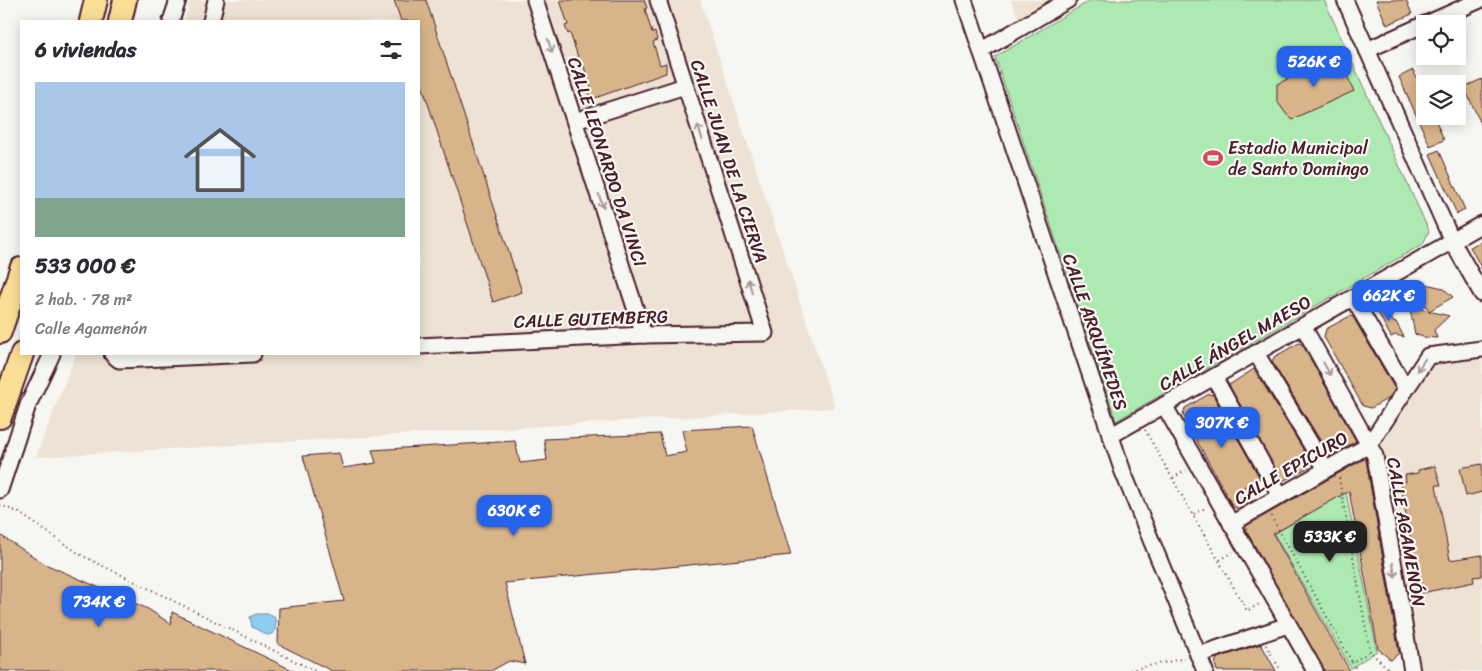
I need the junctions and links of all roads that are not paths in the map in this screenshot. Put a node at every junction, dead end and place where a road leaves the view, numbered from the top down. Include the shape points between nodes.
1 (96, 0) edge
2 (125, 0) edge
3 (178, 0) edge
4 (216, 0) edge
5 (535, 0) edge
6 (658, 0) edge
7 (964, 0) edge
8 (1068, 0) edge
9 (1345, 0) edge
10 (1480, 0) edge
11 (1446, 15) edge
12 (91, 20) edge
13 (120, 20) edge
14 (171, 20) edge
15 (211, 20) edge
16 (1416, 28) edge
17 (981, 50) junction
18 (1367, 50) junction
19 (686, 86) junction
20 (575, 121) junction
21 (1482, 224) edge
22 (1452, 241) junction
23 (20, 272) edge
24 (1482, 294) edge
25 (1353, 298) junction
26 (1303, 326) junction
27 (0, 332) edge
28 (765, 333) joint
29 (644, 335) junction
30 (420, 346) edge
31 (1482, 349) edge
32 (1256, 353) junction
33 (22, 355) edge
34 (52, 355) edge
35 (113, 355) edge
36 (231, 355) edge
37 (1214, 377) junction
38 (1406, 389) junction
39 (1164, 405) junction
40 (0, 417) edge
41 (1110, 436) junction
42 (1369, 445) junction
43 (1331, 466) junction
44 (0, 490) edge
45 (1280, 495) junction
46 (1231, 524) junction
47 (1288, 625) junction
48 (1198, 655) junction
49 (1205, 671) edge
50 (1315, 671) edge
51 (1412, 671) edge

1 - 12 highway
2 - 13 highway
3 - 14 street
4 - 15 street
5 -> 20 street, CALLE LEONARDO DA VINCI
6 - 19 street, CALLE JUAN DE LA CIERVA
7 - 17 street, CALLE ARQUÍMEDES
8 - 17 street
9 - 18 street
10 - 11 street
16 - 18 street
17 - 41 street, CALLE ARQUÍMEDES
18 - 22 street
19 - 20 street
28 -> 19 street, CALLE JUAN DE LA CIERVA
20 -> 29 street, CALLE LEONARDO DA VINCI
21 - 22 street, CALLE ÁNGEL MAESO
22 - 24 street
22 - 25 street, CALLE ÁNGEL MAESO
23 - 27 highway
25 - 26 street, CALLE ÁNGEL MAESO
25 - 38 street
26 - 32 street, CALLE ÁNGEL MAESO
26 -> 42 street, CALLE AGAMENÓN
28 - 29 street, CALLE GUTEMBERG
29 - 30 street, CALLE GUTEMBERG
31 -> 38 street via 1428,356
32 - 37 street, CALLE ÁNGEL MAESO
32 - 43 street
33 - 40 highway
34 - 44 street via 28,405
35 - 36 street via 119,360
37 - 39 street, CALLE ÁNGEL MAESO
37 - 45 street
38 - 42 street
39 - 41 street, CALLE ÁNGEL MAESO
39 - 46 street
41 - 48 street, CALLE ARQUÍMEDES
42 - 43 street, CALLE EPICURO
42 -> 51 street, CALLE AGAMENÓN via 1375,456
43 - 45 street, CALLE EPICURO
45 - 46 street, CALLE EPICURO
46 - 47 street
47 - 48 street
47 - 50 street
48 - 49 street, CALLE ARQUÍMEDES

